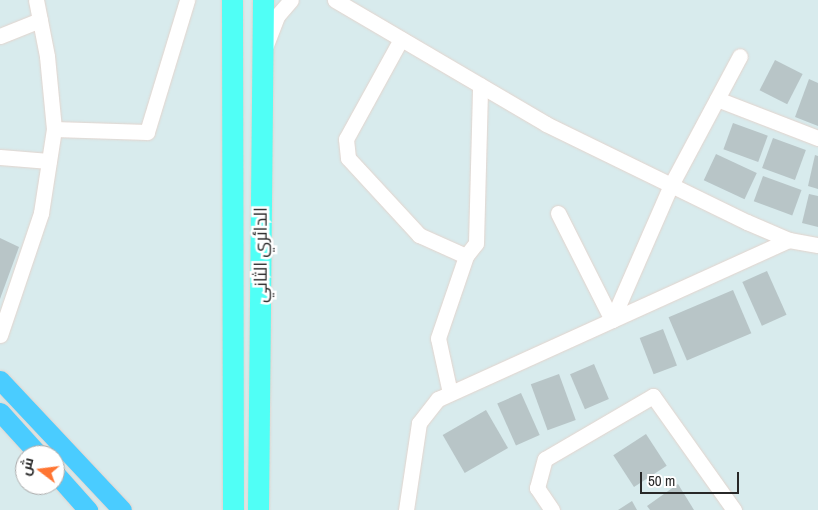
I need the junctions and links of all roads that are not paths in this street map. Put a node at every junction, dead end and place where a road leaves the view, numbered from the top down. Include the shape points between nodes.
1 (36, 0) edge
2 (187, 0) edge
3 (232, 0) edge
4 (263, 0) edge
5 (291, 0) edge
6 (336, 0) edge
7 (40, 20) junction
8 (0, 36) edge
9 (401, 39) junction
10 (262, 56) junction
11 (740, 56) dead end
12 (480, 85) junction
13 (717, 99) junction
14 (54, 129) junction
15 (818, 138) edge
16 (0, 157) edge
17 (49, 161) junction
18 (672, 185) junction
19 (558, 212) dead end
20 (789, 240) junction
21 (818, 245) edge
22 (466, 256) junction
23 (612, 320) junction
24 (0, 335) edge
25 (0, 380) edge
26 (450, 393) junction
27 (260, 411) junction
28 (0, 412) edge
29 (30, 445) edge
30 (65, 484) edge
31 (232, 509) edge
32 (88, 510) edge
33 (122, 510) edge
34 (258, 510) edge
35 (268, 510) edge
36 (406, 510) edge
37 (552, 510) edge
38 (734, 510) edge

1 - 7 street
2 - 14 street via 147,132
3 - 31 highway, الدائري الثاني
4 - 10 highway, الدائري الثاني
5 - 10 street via 277,16
6 - 9 street
7 - 8 street
7 - 14 street
9 - 12 street
9 - 22 street via 346,139 348,158 419,235
10 - 27 highway, الدائري الثاني
11 - 13 street
12 - 18 street via 546,124
12 - 22 street via 476,244
13 - 15 street
13 - 18 street
14 - 17 street
16 - 17 street
17 - 24 street via 41,213
18 - 20 street
18 - 23 street
19 - 23 street
20 - 21 street
20 - 23 street
22 - 26 street via 438,338
23 - 26 street
25 - 33 main road
26 - 36 street via 438,399 420,424
27 - 34 highway, الدائري الثاني
27 - 35 highway
28 - 29 main road
30 - 32 main road
37 - 38 street via 537,488 545,459 653,396

